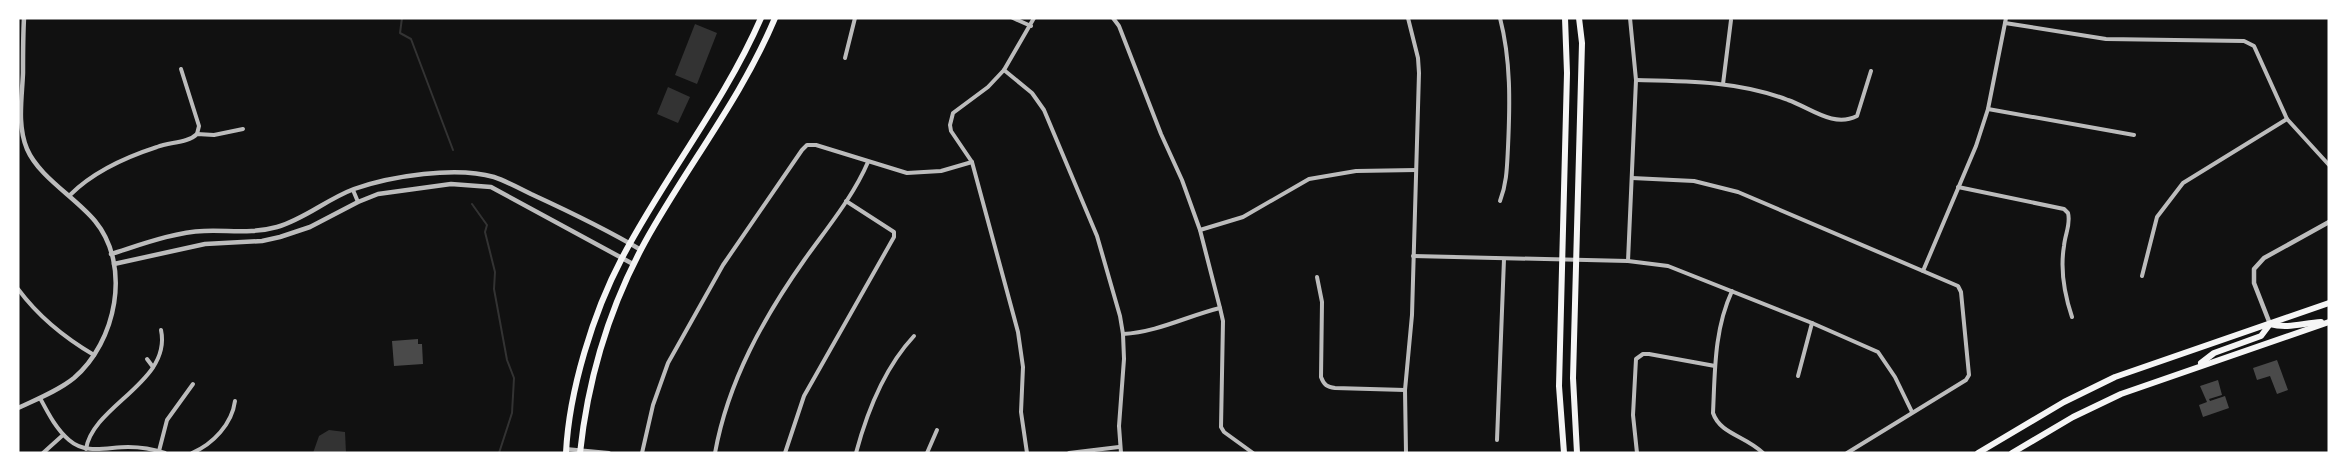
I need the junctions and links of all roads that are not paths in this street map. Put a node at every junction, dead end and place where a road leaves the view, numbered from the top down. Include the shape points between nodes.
1 (24, 18) edge
2 (761, 18) edge
3 (775, 18) edge
4 (855, 18) edge
5 (1013, 18) edge
6 (1034, 18) edge
7 (1113, 18) edge
8 (1408, 18) edge
9 (1500, 18) edge
10 (1565, 18) edge
11 (1579, 18) edge
12 (1630, 18) edge
13 (1731, 20) dead end
14 (2005, 21) edge
15 (1031, 26) junction
16 (845, 58) dead end
17 (181, 69) dead end
18 (1004, 70) junction
19 (1871, 71) dead end
20 (1636, 80) junction
21 (1724, 84) junction
22 (1988, 109) junction
23 (2288, 119) junction
24 (20, 124) edge
25 (243, 129) dead end
26 (197, 134) junction
27 (2134, 135) dead end
28 (868, 162) junction
29 (972, 162) junction
30 (2329, 165) edge
31 (1416, 170) junction
32 (1632, 178) junction
33 (1958, 187) junction
34 (353, 190) junction
35 (70, 195) junction
36 (846, 201) junction
37 (1500, 201) dead end
38 (358, 202) junction
39 (319, 207) junction
40 (325, 218) junction
41 (2329, 222) edge
42 (1200, 230) junction
43 (171, 237) junction
44 (630, 243) junction
45 (174, 249) junction
46 (641, 250) junction
47 (111, 254) junction
48 (1413, 256) junction
49 (622, 258) junction
50 (1504, 259) junction
51 (1561, 260) junction
52 (1576, 260) junction
53 (1628, 261) junction
54 (114, 264) junction
55 (633, 264) junction
56 (1923, 271) junction
57 (2142, 276) dead end
58 (1317, 277) dead end
59 (18, 289) edge
60 (1732, 291) junction
61 (2329, 303) edge
62 (1220, 308) junction
63 (2072, 317) dead end
64 (2329, 322) edge
65 (1812, 323) junction
66 (2270, 324) junction
67 (161, 330) dead end
68 (1123, 334) junction
69 (914, 336) dead end
70 (94, 355) junction
71 (147, 359) dead end
72 (1715, 366) junction
73 (2198, 366) junction
74 (153, 367) junction
75 (1798, 376) dead end
76 (193, 384) dead end
77 (1405, 390) junction
78 (40, 398) junction
79 (235, 401) dead end
80 (18, 408) edge
81 (1912, 412) junction
82 (937, 430) dead end
83 (63, 435) junction
84 (1497, 440) dead end
85 (1119, 447) junction
86 (86, 448) junction
87 (111, 450) edge
88 (159, 451) junction
89 (566, 451) edge
90 (580, 452) edge
91 (43, 453) edge
92 (165, 453) edge
93 (192, 453) edge
94 (609, 453) edge
95 (642, 453) edge
96 (715, 453) edge
97 (785, 453) edge
98 (856, 453) edge
99 (927, 453) edge
100 (1027, 453) edge
101 (1069, 453) edge
102 (1121, 453) edge
103 (1253, 453) edge
104 (1406, 453) edge
105 (1564, 453) edge
106 (1576, 453) edge
107 (1637, 453) edge
108 (1763, 453) edge
109 (1847, 453) edge
110 (1978, 453) edge
111 (2012, 453) edge

1 - 24 street
2 - 44 main road via 722,95
3 - 46 main road via 736,98
4 - 16 street
5 - 15 street
6 - 15 street
7 - 42 street
8 - 31 street via 1419,73
9 - 37 street via 1509,71 1509,111 1505,188
10 - 51 main road
11 - 52 main road via 1582,43
12 - 20 street
13 - 21 street
14 - 22 street
14 - 23 street via 2106,39 2244,41 2254,46
15 - 18 street
17 - 26 street via 199,126
18 - 29 street via 951,116 951,131
18 - 68 street via 1032,93 1056,136 1097,236
19 - 21 street via 1857,116 1847,121 1837,121 1787,99
20 - 21 street
20 - 32 street
22 - 27 street
22 - 33 street
23 - 30 street
23 - 57 street via 2183,183 2157,218
24 - 35 street via 35,164
25 - 26 street
26 - 35 street via 96,173
28 - 29 street via 907,172 941,171
28 - 36 street
28 - 95 street via 816,145 807,145 802,150 741,237 677,346 653,405
29 - 100 street via 1022,350 1021,412
31 - 42 street via 1356,171 1309,179 1243,217
31 - 48 street
32 - 53 street
32 - 56 street via 1694,181 1738,192
33 - 56 street
33 - 63 street via 2068,213 2062,272
34 - 38 street
34 - 39 street
34 - 44 street via 442,172 468,172 494,177
35 - 47 street via 97,223
36 - 96 street via 784,289 748,352 731,390
36 - 97 street via 894,232 894,237 804,396
38 - 40 street
38 - 49 street via 378,194 451,184 491,187
39 - 40 street
39 - 43 street via 293,222 260,231 203,231
40 - 45 street via 297,232 262,241
41 - 66 street via 2264,258 2254,269 2254,283
42 - 62 street
43 - 45 street
43 - 47 street
44 - 46 street
44 - 49 main road
45 - 54 street
46 - 55 main road
47 - 54 street
48 - 50 street
48 - 77 street via 1413,315
49 - 55 street
49 - 89 main road via 586,349
50 - 51 street
50 - 84 street
51 - 52 street
51 - 105 main road via 1559,386
52 - 53 street
52 - 106 main road
53 - 60 street via 1668,266
54 - 70 street via 109,324
55 - 90 main road via 596,358
56 - 81 street via 1958,286 1961,292 1969,375
58 - 77 street via 1322,302 1323,383 1335,388
59 - 70 street via 55,328
60 - 65 street
60 - 72 street via 1718,331
61 - 66 main road
62 - 68 street via 1162,328
62 - 103 street via 1220,424 1224,432
64 - 66 main road via 2284,328
64 - 73 main road
65 - 75 street
65 - 81 street via 1878,352
66 - 73 main road via 2261,336 2214,353
66 - 110 main road via 2115,377 2056,406
67 - 74 street via 161,347
68 - 85 street
69 - 98 street via 898,352 875,399
70 - 78 street via 74,378
71 - 74 street
72 - 107 street via 1649,354 1639,356 1635,362 1633,415
72 - 108 street via 1713,413 1717,424
73 - 111 main road via 2121,394
74 - 86 street via 94,429
76 - 88 street via 167,420
77 - 104 street
78 - 80 street
78 - 83 street
79 - 93 street via 233,415 211,443
81 - 109 street
82 - 99 street
83 - 86 street
83 - 91 street
85 - 101 street
85 - 102 street
86 - 87 street
87 - 88 street
88 - 92 street
89 - 90 street
90 - 94 street

